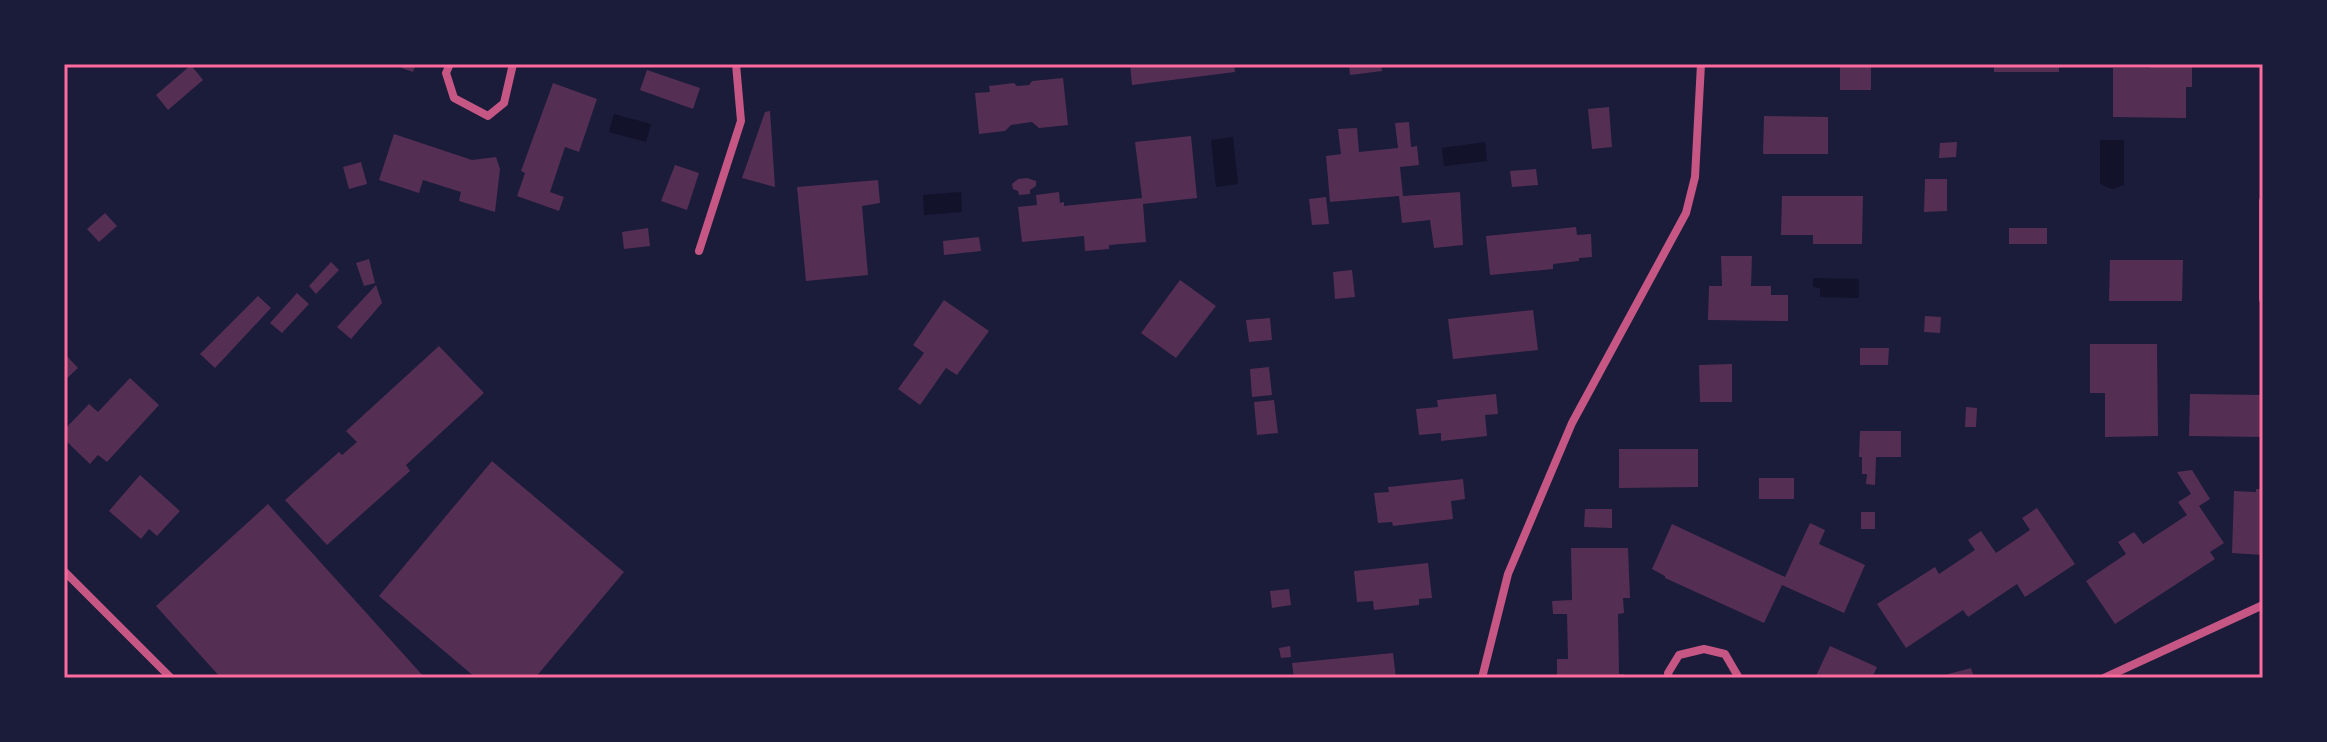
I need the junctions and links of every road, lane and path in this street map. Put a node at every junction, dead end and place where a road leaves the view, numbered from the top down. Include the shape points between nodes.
1 (450, 64) edge
2 (513, 64) edge
3 (736, 64) edge
4 (1701, 64) edge
5 (2263, 201) edge
6 (699, 251) dead end
7 (2263, 299) edge
8 (64, 571) edge
9 (2263, 605) edge
10 (171, 678) edge
11 (1482, 678) edge
12 (1669, 678) edge
13 (1739, 678) edge
14 (2104, 678) edge

1 - 2 street via 446,73 454,98 488,116 504,103
3 - 6 street via 741,121
4 - 11 street via 1695,177 1686,213 1572,423 1508,574
5 - 7 street
8 - 10 street
9 - 14 street
12 - 13 street via 1679,655 1704,649 1725,654

